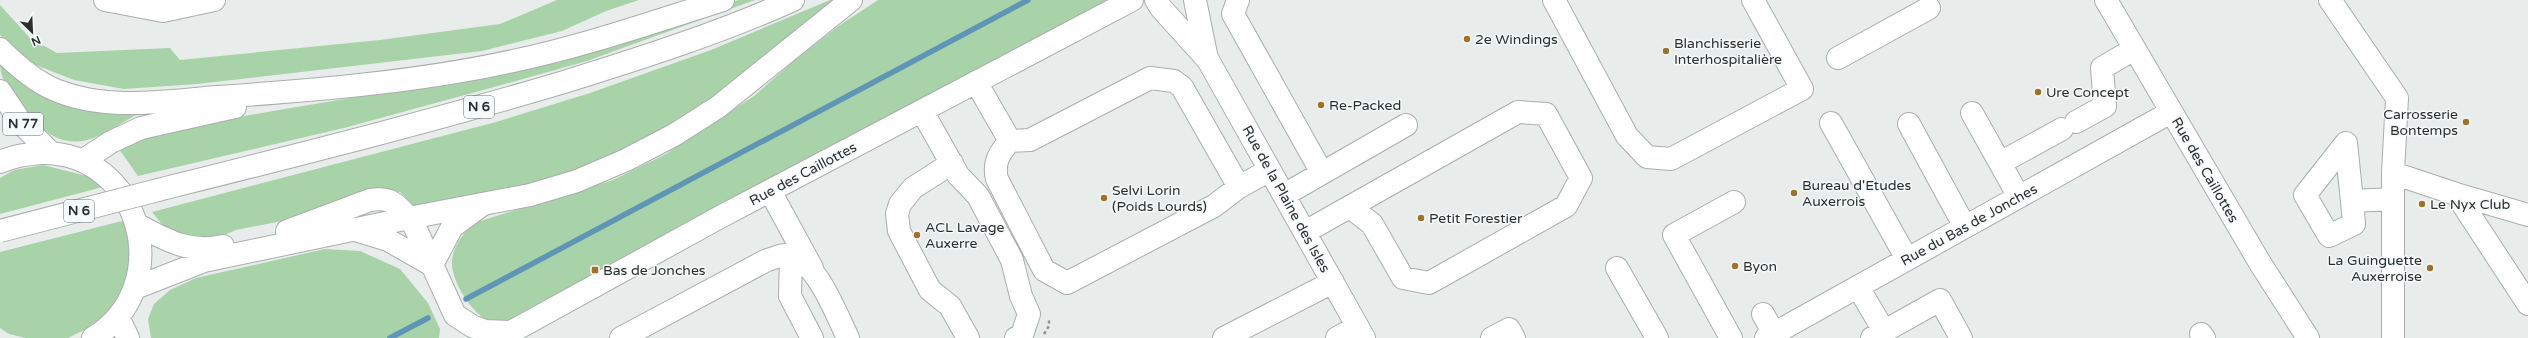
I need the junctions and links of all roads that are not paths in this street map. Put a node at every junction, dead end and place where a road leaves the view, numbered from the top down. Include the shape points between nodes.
1 (105, 0) edge
2 (214, 0) edge
3 (723, 0) edge
4 (793, 0) edge
5 (851, 0) edge
6 (1132, 0) edge
7 (1156, 0) edge
8 (1195, 0) edge
9 (1238, 0) edge
10 (1554, 0) edge
11 (1753, 0) edge
12 (2106, 0) edge
13 (2330, 0) edge
14 (1932, 3) edge
15 (0, 49) edge
16 (2134, 49) junction
17 (1838, 58) dead end
18 (1208, 60) junction
19 (976, 82) junction
20 (0, 91) edge
21 (306, 91) junction
22 (922, 111) junction
23 (2171, 112) junction
24 (1972, 113) dead end
25 (1831, 123) dead end
26 (1909, 124) dead end
27 (1406, 126) dead end
28 (1010, 141) junction
29 (50, 153) junction
30 (82, 161) junction
31 (0, 162) edge
32 (2000, 163) junction
33 (955, 169) junction
34 (1270, 170) junction
35 (1322, 173) junction
36 (2393, 173) junction
37 (1239, 187) junction
38 (770, 191) junction
39 (2456, 194) junction
40 (1284, 195) junction
41 (2019, 197) junction
42 (2393, 199) junction
43 (2352, 201) dead end
44 (1734, 202) dead end
45 (482, 205) junction
46 (1350, 207) junction
47 (2528, 215) edge
48 (408, 218) junction
49 (138, 225) junction
50 (1965, 227) junction
51 (352, 230) junction
52 (0, 231) edge
53 (1305, 232) junction
54 (791, 256) junction
55 (1907, 260) junction
56 (432, 265) junction
57 (1617, 268) dead end
58 (813, 269) junction
59 (1333, 282) junction
60 (1858, 286) junction
61 (136, 288) junction
62 (2528, 304) edge
63 (1762, 314) dead end
64 (118, 317) junction
65 (2393, 328) edge
66 (1797, 331) edge
67 (470, 332) edge
68 (1360, 332) edge
69 (1878, 335) edge
70 (1770, 336) edge
71 (93, 338) edge
72 (128, 338) edge
73 (621, 338) edge
74 (812, 338) edge
75 (848, 338) edge
76 (968, 338) edge
77 (1016, 338) edge
78 (1224, 338) edge
79 (1337, 338) edge
80 (1492, 338) edge
81 (1514, 338) edge
82 (1657, 338) edge
83 (1732, 338) edge
84 (1961, 338) edge
85 (2308, 338) edge
86 (2408, 338) edge

1 - 2 main road via 163,11
3 - 21 main road via 607,37 513,61 453,72
4 - 52 main road, N 6, bridge via 765,13 624,63 512,97
5 - 45 main road via 718,107 674,135 626,160 577,181 530,195
6 - 19 main road, Rue des Caillottes
7 - 18 main road, Rue de la Plaine des Isles
8 - 18 main road, Rue de la Plaine des Isles
9 - 35 main road via 1234,14
10 - 11 main road via 1627,136 1647,157 1671,159 1802,89
12 - 16 main road, Rue des Caillottes
13 - 36 main road via 2397,98
14 - 17 main road
15 - 21 main road via 17,66 57,91 108,103
16 - 23 main road, Rue des Caillottes
16 - 32 main road via 2102,68 2106,106
18 - 34 main road, Rue de la Plaine des Isles
19 - 22 main road, Rue des Caillottes
19 - 28 main road
20 - 29 main road, N 77 via 22,124
21 - 30 main road via 141,128 111,142
22 - 33 main road
22 - 38 main road, Rue des Caillottes
23 - 41 main road, Rue du Bas de Jonches
23 - 85 main road, Rue des Caillottes via 2260,264
24 - 32 main road
25 - 55 main road
26 - 50 main road
27 - 35 main road
28 - 37 main road via 1030,140 1150,78 1174,80 1182,87
28 - 37 main road via 1002,150 994,167 997,179 1044,270 1067,283 1214,206
29 - 30 main road
29 - 31 main road via 28,154
30 - 49 main road via 107,177 126,198
32 - 41 main road
33 - 76 main road via 912,188 900,204 897,214 899,231 930,290 950,306
33 - 77 main road via 978,196 1012,260 1021,296 1029,314 1022,335
34 - 37 main road
34 - 40 main road, Rue de la Plaine des Isles
35 - 40 main road
36 - 39 main road
36 - 42 main road
38 - 58 main road
38 - 67 main road, Rue des Caillottes via 511,332
39 - 47 main road
39 - 62 main road
40 - 53 main road, Rue de la Plaine des Isles
41 - 50 main road, Rue du Bas de Jonches
42 - 43 main road
42 - 65 main road
44 - 83 main road via 1674,235
45 - 48 main road
45 - 56 main road via 452,226
46 - 46 main road via 1372,224 1403,278 1429,283 1566,206 1581,178 1546,114 1518,112
46 - 53 main road
48 - 49 main road, Rue des Caillottes via 394,202 383,198 370,200 293,229 216,248 192,249 173,244
48 - 51 main road
48 - 56 main road, Rue des Caillottes via 413,223
49 - 61 main road via 142,246
50 - 55 main road, Rue du Bas de Jonches
51 - 56 main road via 388,240
51 - 61 main road via 204,261
53 - 59 main road, Rue de la Plaine des Isles
54 - 58 main road
54 - 73 main road via 767,260
54 - 74 main road via 790,296
55 - 60 main road, Rue du Bas de Jonches
56 - 67 main road, Rue des Caillottes via 455,315
57 - 82 main road
58 - 75 main road
59 - 68 main road, Rue de la Plaine des Isles
59 - 78 main road
60 - 66 main road, Rue du Bas de Jonches
60 - 69 main road
61 - 64 main road
63 - 70 main road
64 - 71 main road
64 - 72 main road
65 - 86 main road
66 - 70 main road, Rue du Bas de Jonches
68 - 79 main road
69 - 84 main road via 1940,300
80 - 81 main road via 1509,329

